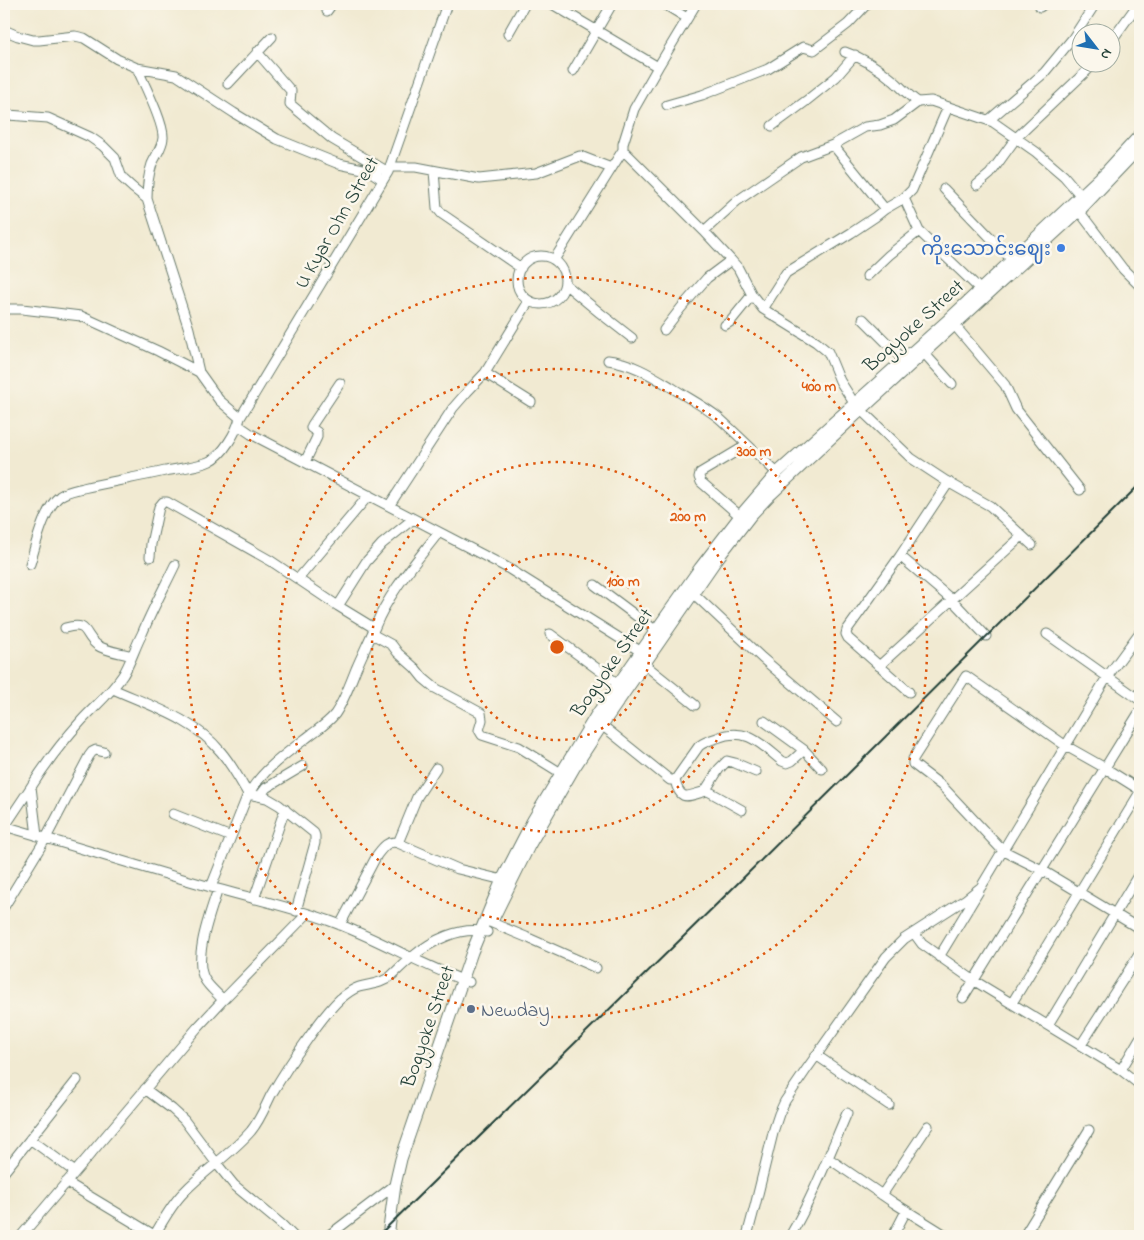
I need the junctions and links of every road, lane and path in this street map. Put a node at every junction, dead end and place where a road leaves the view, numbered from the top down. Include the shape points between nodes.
1 (447, 4) edge
2 (526, 4) edge
3 (552, 4) edge
4 (612, 4) edge
5 (664, 4) edge
6 (696, 4) edge
7 (867, 4) edge
8 (1095, 4) edge
9 (1138, 4) edge
10 (687, 18) junction
11 (1122, 26) edge
12 (4, 30) edge
13 (596, 30) junction
14 (508, 34) dead end
15 (272, 37) dead end
16 (257, 52) junction
17 (845, 52) dead end
18 (855, 55) junction
19 (658, 67) junction
20 (137, 68) junction
21 (573, 72) dead end
22 (1085, 72) edge
23 (228, 84) dead end
24 (918, 102) junction
25 (667, 105) dead end
26 (948, 107) junction
27 (8, 115) dead end
28 (989, 120) junction
29 (772, 126) dead end
30 (1140, 135) edge
31 (1016, 138) junction
32 (832, 145) junction
33 (1140, 147) edge
34 (623, 150) junction
35 (612, 168) junction
36 (434, 171) junction
37 (387, 173) junction
38 (977, 185) dead end
39 (944, 189) dead end
40 (904, 198) junction
41 (147, 199) junction
42 (1078, 203) junction
43 (885, 209) junction
44 (704, 231) junction
45 (919, 231) junction
46 (554, 260) junction
47 (732, 260) junction
48 (1012, 260) junction
49 (521, 268) junction
50 (868, 276) dead end
51 (565, 284) junction
52 (1140, 286) edge
53 (983, 293) junction
54 (752, 295) junction
55 (528, 301) junction
56 (4, 308) edge
57 (763, 309) junction
58 (863, 319) dead end
59 (952, 322) junction
60 (725, 325) dead end
61 (664, 330) dead end
62 (632, 338) dead end
63 (924, 353) junction
64 (608, 360) dead end
65 (904, 360) junction
66 (199, 372) junction
67 (485, 373) junction
68 (340, 383) dead end
69 (952, 384) dead end
70 (532, 402) dead end
71 (857, 407) junction
72 (239, 422) junction
73 (747, 445) junction
74 (305, 462) junction
75 (777, 473) junction
76 (949, 482) junction
77 (1080, 490) dead end
78 (369, 495) junction
79 (389, 506) junction
80 (740, 516) junction
81 (413, 519) junction
82 (439, 532) junction
83 (1022, 536) junction
84 (1032, 545) dead end
85 (900, 556) junction
86 (150, 557) dead end
87 (30, 564) dead end
88 (175, 565) dead end
89 (298, 579) junction
90 (595, 586) dead end
91 (693, 593) junction
92 (952, 600) junction
93 (338, 606) junction
94 (65, 628) dead end
95 (655, 630) junction
96 (373, 631) junction
97 (1140, 632) edge
98 (550, 634) dead end
99 (1047, 634) dead end
100 (986, 636) dead end
101 (640, 651) junction
102 (132, 656) junction
103 (644, 664) junction
104 (879, 666) junction
105 (1107, 677) junction
106 (618, 684) junction
107 (113, 688) junction
108 (909, 692) dead end
109 (1140, 700) edge
110 (695, 705) dead end
111 (1140, 711) edge
112 (764, 721) dead end
113 (837, 722) dead end
114 (597, 723) junction
115 (1066, 746) junction
116 (804, 750) junction
117 (104, 752) dead end
118 (303, 766) dead end
119 (436, 768) dead end
120 (1105, 768) junction
121 (822, 769) dead end
122 (756, 772) dead end
123 (561, 773) junction
124 (675, 780) junction
125 (31, 787) junction
126 (705, 791) junction
127 (1140, 791) edge
128 (248, 794) junction
129 (260, 796) junction
130 (285, 809) junction
131 (742, 810) dead end
132 (173, 814) dead end
133 (4, 826) edge
134 (36, 836) junction
135 (46, 838) junction
136 (231, 838) junction
137 (398, 843) junction
138 (1002, 850) junction
139 (1042, 870) junction
140 (1140, 872) edge
141 (506, 881) junction
142 (981, 887) junction
143 (214, 888) junction
144 (1079, 892) junction
145 (8, 894) edge
146 (254, 899) junction
147 (4, 907) edge
148 (296, 911) junction
149 (307, 914) junction
150 (1115, 914) junction
151 (340, 925) junction
152 (486, 926) junction
153 (1140, 929) edge
154 (914, 933) junction
155 (1140, 953) edge
156 (939, 957) junction
157 (411, 958) junction
158 (596, 968) dead end
159 (973, 980) junction
160 (465, 981) junction
161 (963, 998) dead end
162 (223, 1000) junction
163 (1012, 1003) junction
164 (1048, 1025) junction
165 (1140, 1038) edge
166 (1081, 1046) junction
167 (816, 1055) junction
168 (1121, 1070) junction
169 (77, 1080) dead end
170 (1140, 1084) edge
171 (145, 1089) junction
172 (889, 1105) dead end
173 (847, 1113) dead end
174 (928, 1126) dead end
175 (1089, 1130) dead end
176 (30, 1139) junction
177 (828, 1158) junction
178 (216, 1164) junction
179 (4, 1172) edge
180 (75, 1172) junction
181 (66, 1182) junction
182 (396, 1187) junction
183 (882, 1195) junction
184 (906, 1211) junction
185 (21, 1236) edge
186 (154, 1236) edge
187 (293, 1236) edge
188 (328, 1236) edge
189 (388, 1236) edge
190 (746, 1236) edge
191 (790, 1236) edge
192 (893, 1236) edge
193 (947, 1236) edge
194 (1024, 1236) edge

1 - 37 street, U Kyar Ohn Street
2 - 14 street
3 - 13 street
4 - 13 street
5 - 10 street
6 - 10 street
7 - 25 street via 848,24 814,50 803,47 768,70
8 - 28 street via 1073,38 1044,73
9 - 11 street
10 - 19 street
12 - 20 street via 32,40 84,38
13 - 19 street
13 - 21 street
15 - 16 street
16 - 23 street
16 - 37 street via 290,91 290,104 332,139
17 - 18 street
18 - 24 street via 894,80
18 - 29 street via 836,77
19 - 34 street via 634,109
20 - 37 street via 176,75 277,139 339,164
20 - 41 street via 153,102 163,137 147,179
22 - 31 street
24 - 26 street via 930,101
24 - 32 street via 894,120 865,127
26 - 28 street
26 - 40 street via 912,190
27 - 41 street via 48,118 90,137 115,158 122,178
28 - 31 street
30 - 42 main road, Bogyoke Street
31 - 38 street via 990,174
31 - 42 street via 1064,176
32 - 43 street
32 - 44 street via 801,157 737,201
33 - 42 main road, Bogyoke Street via 1126,164
34 - 35 street
34 - 44 street
35 - 36 street via 580,156 536,173 479,179
35 - 46 street
36 - 37 street via 416,167
36 - 49 street via 437,208 442,214
37 - 72 street, U Kyar Ohn Street
39 - 48 street
40 - 43 street
40 - 45 street
41 - 66 street via 190,329
42 - 48 main road, Bogyoke Street
42 - 52 street via 1123,269
42 - 53 main road, Bogyoke Street
43 - 57 street via 851,234 786,273
44 - 47 street
45 - 50 street
45 - 53 street
46 - 49 street via 536,257
46 - 51 street via 561,266
47 - 54 street
47 - 61 street via 707,278
48 - 53 main road, Bogyoke Street
49 - 55 street via 518,286
51 - 55 street via 562,293 547,304
51 - 62 street
53 - 59 main road, Bogyoke Street
54 - 57 street
54 - 60 street
55 - 67 street
56 - 66 street via 81,316
57 - 71 street via 828,352 840,381
58 - 65 street
59 - 63 main road, Bogyoke Street
59 - 65 main road, Bogyoke Street
59 - 77 street via 1005,385 1016,408
63 - 69 street
63 - 71 main road, Bogyoke Street
64 - 73 street via 647,372 717,417
65 - 71 main road, Bogyoke Street
66 - 72 street
67 - 70 street
67 - 79 street via 453,408
68 - 74 street via 312,425 317,437
71 - 75 main road, Bogyoke Street
71 - 76 street via 911,458
71 - 91 main road, Bogyoke Street via 751,515
72 - 74 street via 251,434
72 - 87 street, U Kyar Ohn Street via 225,446 210,461 62,495 48,512
73 - 75 street
73 - 80 street via 700,472 699,477
74 - 78 street
75 - 80 main road, Bogyoke Street
76 - 83 street via 990,506
76 - 85 street
78 - 79 street
78 - 89 street
79 - 81 street
80 - 95 main road, Bogyoke Street
81 - 82 street
81 - 93 street via 366,562
82 - 96 street via 402,580
82 - 101 street via 506,567
83 - 84 street
83 - 92 street
85 - 92 street
85 - 104 street via 846,634
86 - 89 street via 159,506 167,502
88 - 102 street
89 - 93 street
90 - 95 street
91 - 103 main road, Bogyoke Street
91 - 113 street
92 - 100 street
92 - 104 street
93 - 96 street
94 - 102 street via 79,626 98,646
95 - 101 main road, Bogyoke Street
96 - 123 street via 392,645 435,688 481,713 479,730 482,735 519,747
96 - 128 street via 342,702 332,717 265,772
97 - 105 street
98 - 106 street
99 - 105 street
101 - 106 main road, Bogyoke Street
102 - 107 street
103 - 110 street
103 - 114 main road, Bogyoke Street
104 - 108 street
105 - 109 street
105 - 115 street
106 - 114 main road, Bogyoke Street
107 - 125 street via 66,738
107 - 128 street via 187,722 204,735 222,753
111 - 120 street
112 - 116 street
114 - 123 main road, Bogyoke Street
114 - 124 street via 670,780
114 - 141 main road, Bogyoke Street via 574,768
115 - 120 street
115 - 138 street
115 - 138 street via 966,676 912,759 913,764 942,786
116 - 121 street
116 - 124 street via 787,763 756,740 742,734 727,734 699,746
117 - 135 street via 96,750 89,756
118 - 129 street via 266,788
119 - 137 street via 417,797
120 - 127 street
120 - 139 street
122 - 126 street via 727,761 718,769
123 - 141 main road, Bogyoke Street via 533,820
124 - 126 street via 684,796
125 - 133 street
125 - 134 street
126 - 131 street
127 - 144 street
128 - 129 street
128 - 136 street
129 - 130 street
130 - 146 street
130 - 148 street via 316,836
132 - 136 street
133 - 134 street
134 - 135 street
135 - 143 street
135 - 145 street
136 - 143 street
137 - 141 street via 458,869
137 - 151 street via 388,843 380,851
138 - 139 street
138 - 142 street
139 - 144 street
139 - 159 street
140 - 150 street
141 - 152 main road, Bogyoke Street
142 - 154 street
142 - 156 street
143 - 146 street
143 - 162 street via 203,940 201,969 206,982
144 - 150 street
144 - 163 street
145 - 147 street
146 - 148 street
148 - 149 street
149 - 151 street
149 - 162 street
150 - 153 street
150 - 164 street
151 - 157 street
152 - 157 street via 445,937
152 - 158 street
152 - 160 main road, Bogyoke Street
154 - 156 street
154 - 167 street via 886,957
155 - 166 street
156 - 159 street
157 - 160 street
157 - 178 street via 390,977 344,995 329,1010 284,1074 252,1130
159 - 161 street
159 - 163 street
160 - 182 main road, Bogyoke Street via 401,1159
162 - 171 street
163 - 164 street
164 - 166 street
165 - 168 street
166 - 168 street
167 - 172 street
167 - 190 street via 779,1114
168 - 170 street
169 - 176 street
171 - 178 street via 184,1120
171 - 180 street
173 - 177 street
174 - 183 street
175 - 194 street
176 - 179 street
176 - 180 street
177 - 183 street
177 - 191 street
178 - 186 street via 183,1193
178 - 187 street via 234,1185
180 - 181 street
181 - 185 street
181 - 186 street
182 - 188 street
182 - 189 main road, Bogyoke Street
183 - 184 street
184 - 192 street
184 - 193 street

